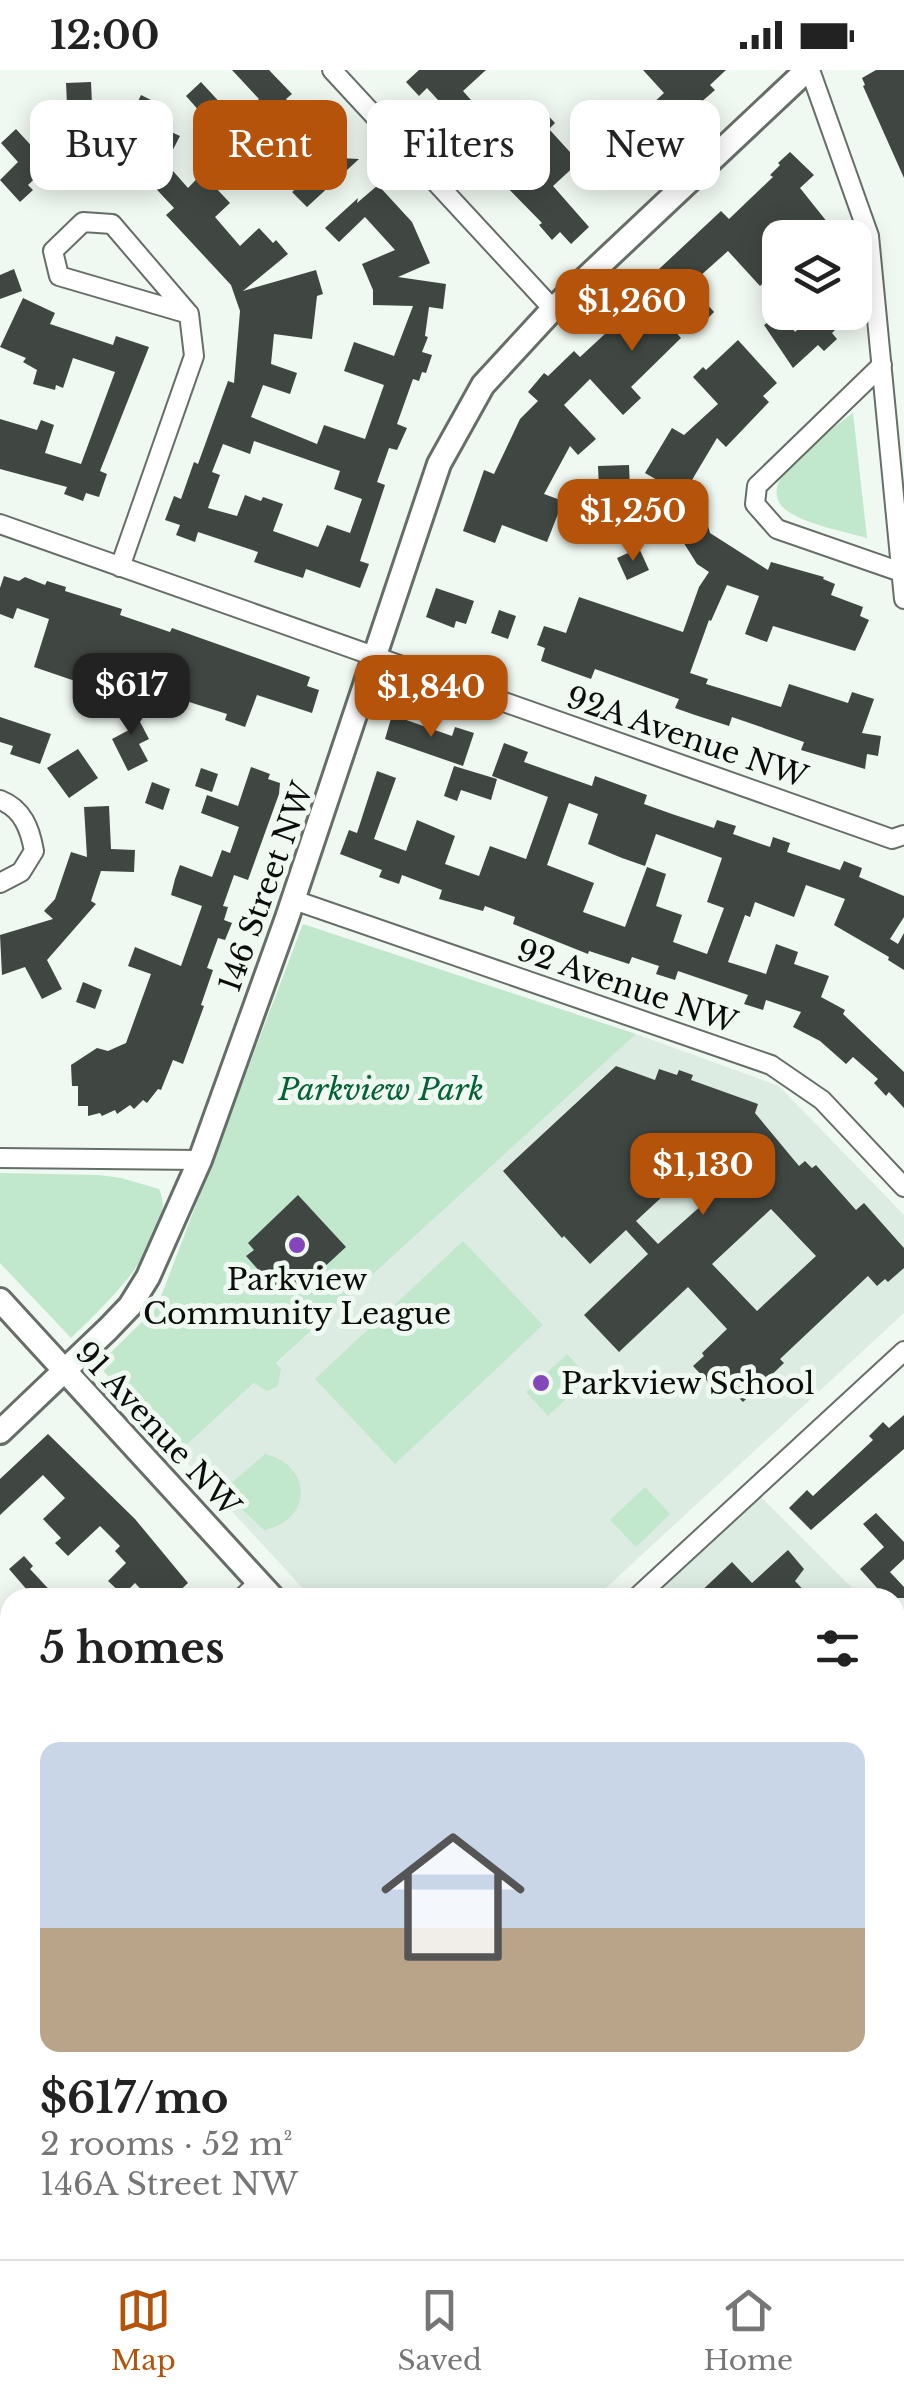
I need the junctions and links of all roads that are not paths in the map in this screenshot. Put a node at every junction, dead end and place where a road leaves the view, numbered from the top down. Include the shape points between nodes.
1 (332, 70) edge
2 (808, 70) edge
3 (554, 308) junction
4 (189, 314) junction
5 (882, 365) junction
6 (0, 524) edge
7 (120, 567) junction
8 (901, 572) junction
9 (904, 599) edge
10 (374, 656) junction
11 (0, 800) edge
12 (904, 835) edge
13 (0, 884) edge
14 (294, 900) junction
15 (0, 1158) edge
16 (200, 1160) junction
17 (904, 1188) edge
18 (0, 1300) edge
19 (904, 1351) edge
20 (64, 1372) junction
21 (0, 1432) edge
22 (254, 1588) edge
23 (647, 1588) edge

1 - 3 street
2 - 3 street, 146 Street NW
2 - 5 street via 869,236
3 - 10 street, 146 Street NW via 484,384 439,464
4 - 4 street via 59,276 54,251 83,222 112,224
4 - 7 street via 194,356
5 - 8 street
5 - 8 street via 757,486 755,504 776,529
6 - 7 street, 92A Avenue NW
7 - 10 street, 92A Avenue NW
8 - 9 street
10 - 12 street, 92A Avenue NW via 892,839
10 - 14 street, 146 Street NW
11 - 13 street via 30,826 34,851 22,872
14 - 16 street, 146 Street NW
14 - 17 street, 92 Avenue NW via 771,1065 822,1100
15 - 16 street
16 - 20 street, 146 Street NW via 148,1278 130,1306
18 - 20 street, 91 Avenue NW
19 - 23 street
20 - 21 street, 146 Street NW
20 - 22 street, 91 Avenue NW

